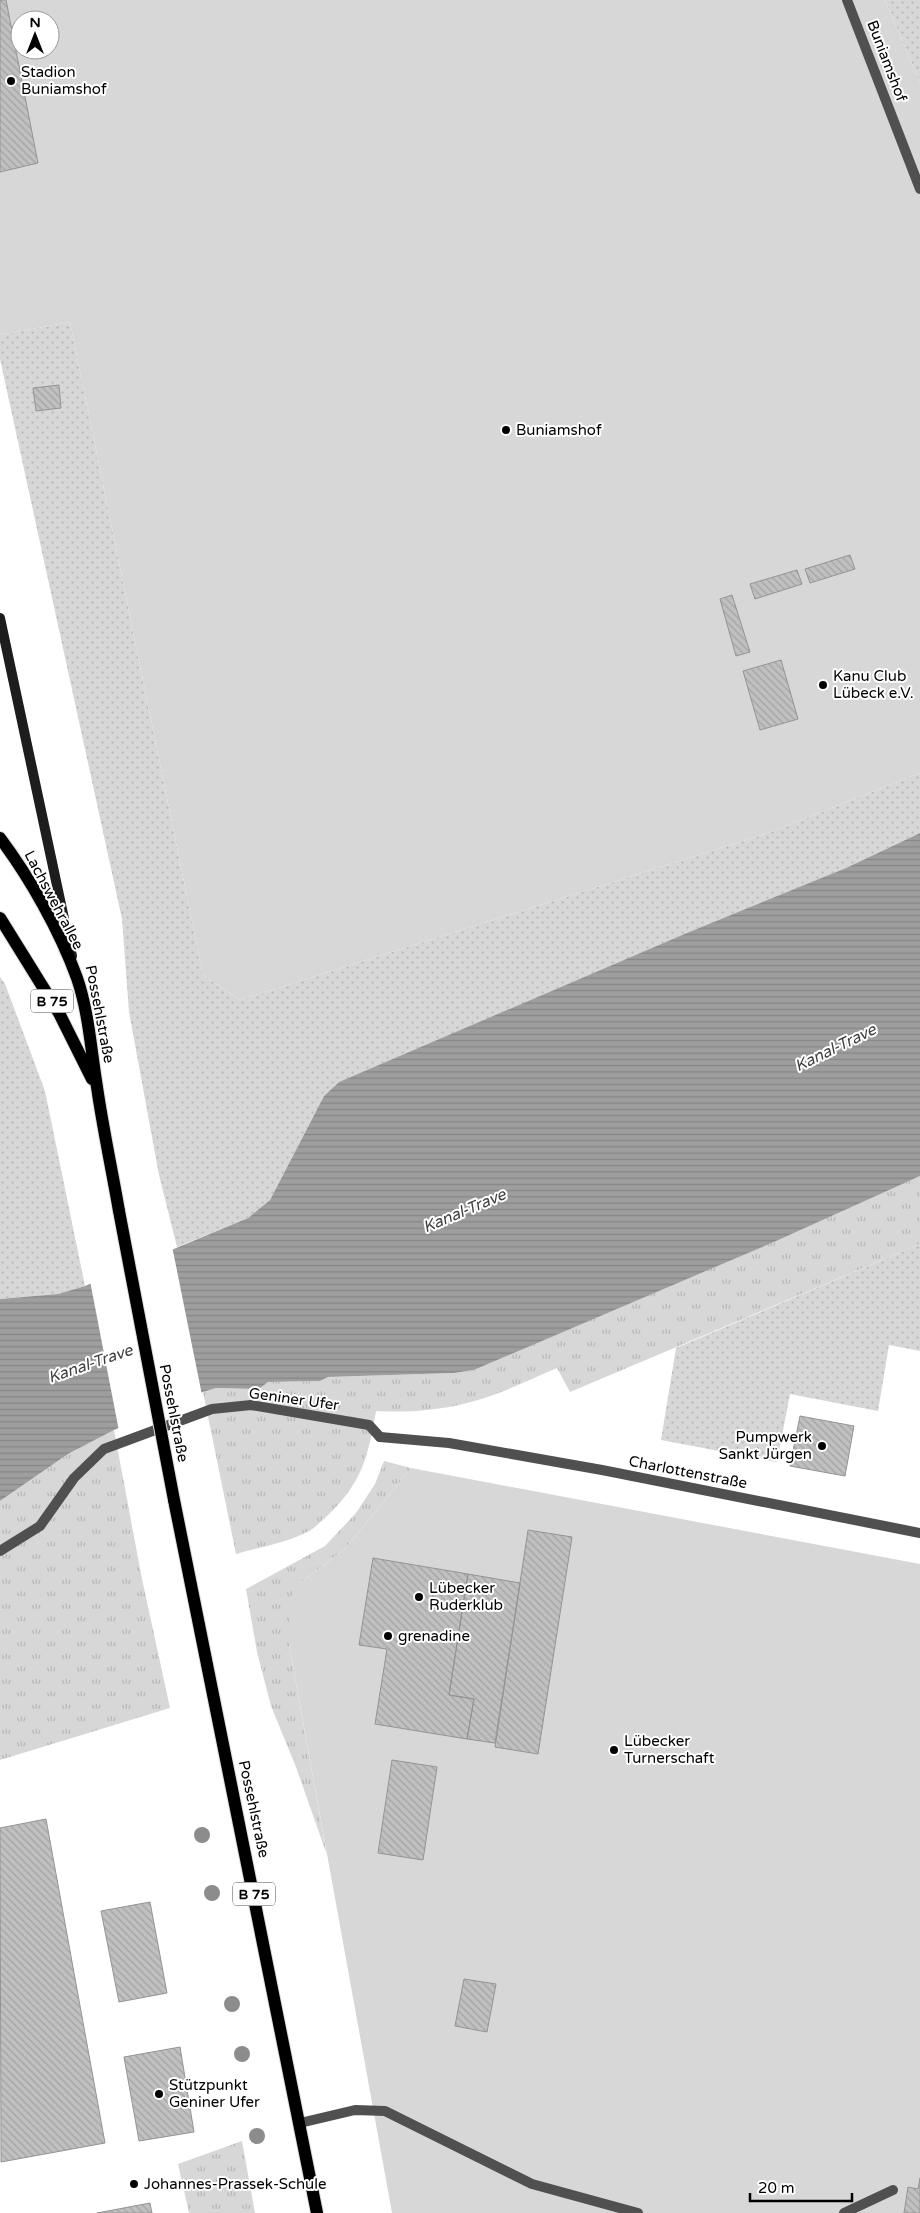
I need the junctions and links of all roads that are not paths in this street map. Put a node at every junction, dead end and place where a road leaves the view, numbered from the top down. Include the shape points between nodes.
1 (847, 0) edge
2 (920, 189) edge
3 (0, 618) edge
4 (0, 838) edge
5 (0, 918) edge
6 (77, 979) junction
7 (97, 1088) junction
8 (449, 1444) joint
9 (920, 1533) edge
10 (0, 1551) edge
11 (300, 2123) junction
12 (893, 2190) dead end
13 (317, 2213) edge
14 (638, 2213) edge
15 (844, 2213) edge

1 - 2 street, Buniamshof
3 - 6 main road, Possehlstraße
4 - 6 main road, Lachswehrallee / B 75 via 54,926
5 - 7 main road, B 75 via 59,1013
6 - 7 main road, Possehlstraße / B 75 via 89,1030
7 - 11 main road, Possehlstraße / B 75, bridge via 174,1500
8 - 9 street, Charlottenstraße via 602,1470
8 - 10 street, Geniner Ufer via 380,1437 368,1425 251,1405 212,1409 104,1449 74,1478 40,1526
11 - 13 main road, Possehlstraße / B 75
11 - 14 street via 355,2110 385,2111 532,2184
12 - 15 street

